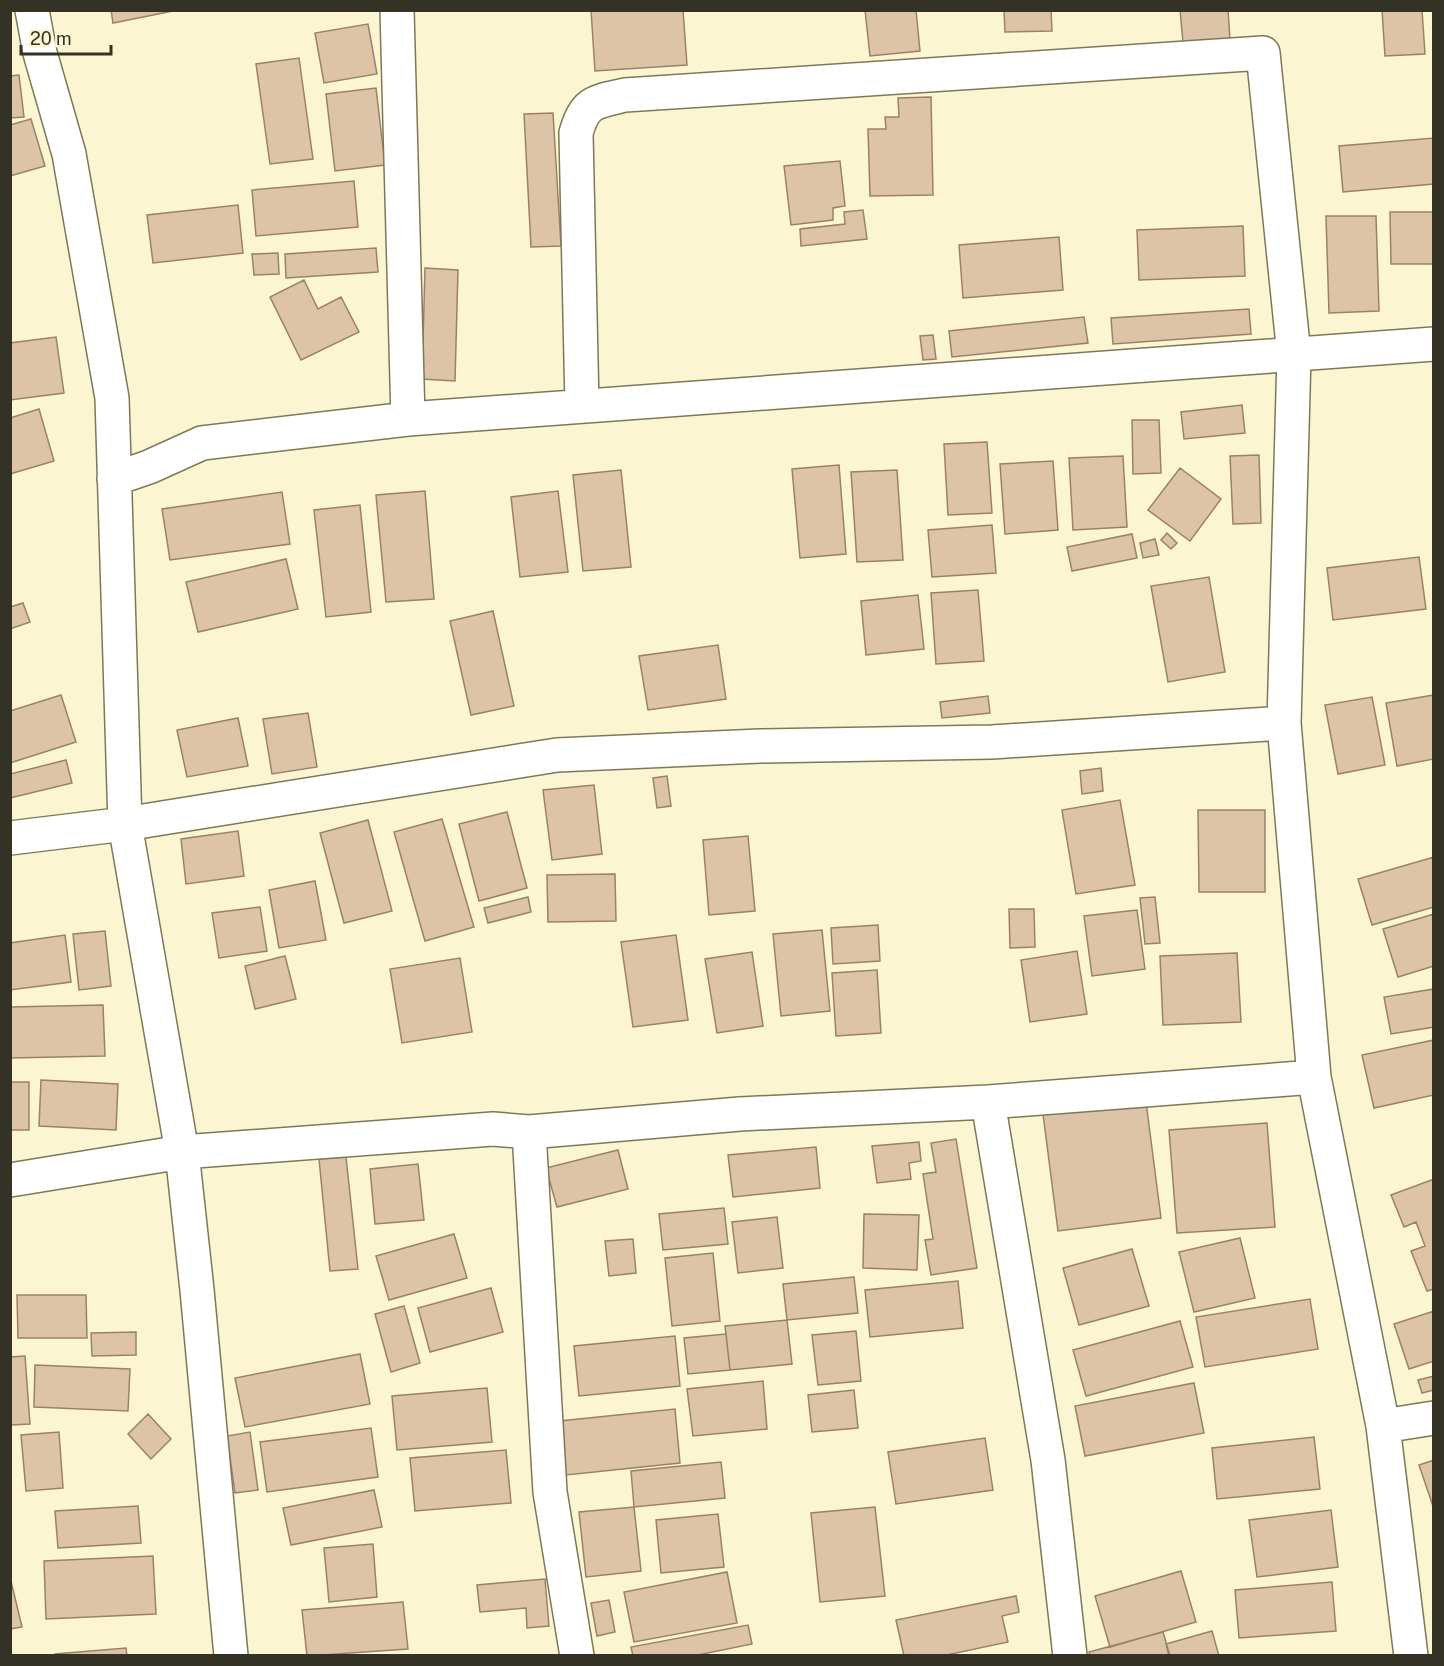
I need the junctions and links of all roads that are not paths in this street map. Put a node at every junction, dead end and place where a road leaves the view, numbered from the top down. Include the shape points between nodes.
1 (32, 10) edge
2 (397, 10) edge
3 (25, 53) edge
4 (1434, 344) edge
5 (1294, 355) junction
6 (582, 406) junction
7 (408, 419) junction
8 (114, 479) junction
9 (1284, 723) junction
10 (125, 824) junction
11 (10, 838) edge
12 (1314, 1077) junction
13 (988, 1102) junction
14 (530, 1132) junction
15 (182, 1152) junction
16 (10, 1180) edge
17 (1434, 1418) edge
18 (1383, 1426) junction
19 (231, 1656) edge
20 (577, 1656) edge
21 (1070, 1656) edge
22 (1411, 1656) edge

1 - 3 street
2 - 7 street
3 - 8 street via 69,154 112,398
4 - 5 street
5 - 6 street
5 - 6 street via 1263,53 636,94 596,102 581,115 576,133
5 - 9 street
6 - 7 street
7 - 8 street via 202,443
8 - 10 street
9 - 10 street via 992,742 557,755
9 - 12 street
10 - 11 street
10 - 15 street
12 - 13 street
12 - 18 street
13 - 14 street via 740,1114
13 - 21 street via 1048,1460
14 - 15 street via 493,1129
14 - 20 street via 550,1492
15 - 16 street
15 - 19 street
17 - 18 street
18 - 22 street

